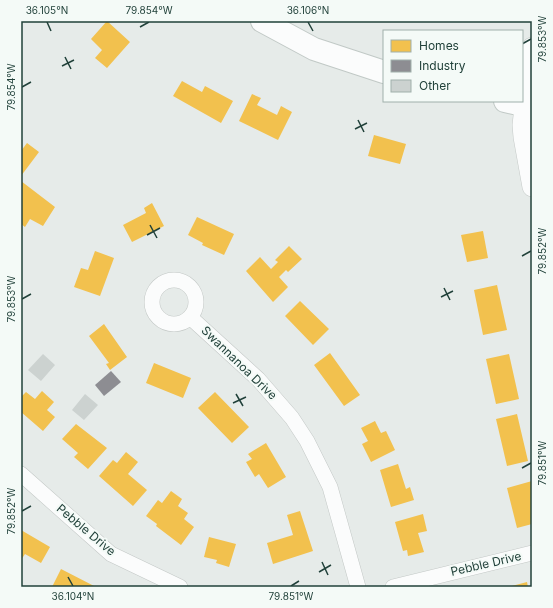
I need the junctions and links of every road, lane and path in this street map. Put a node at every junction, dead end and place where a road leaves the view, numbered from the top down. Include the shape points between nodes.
1 (262, 21) edge
2 (532, 48) edge
3 (383, 72) edge
4 (523, 91) edge
5 (520, 105) edge
6 (532, 187) edge
7 (190, 317) dead end
8 (21, 474) edge
9 (532, 553) edge
10 (180, 587) edge
11 (358, 587) edge
12 (393, 587) edge

1 - 3 main road via 314,49
2 - 4 street
5 - 6 street
7 - 11 street, Swannanoa Drive via 258,379 292,418 307,441 330,487
8 - 10 street, Pebble Drive via 111,554
9 - 12 street, Pebble Drive

